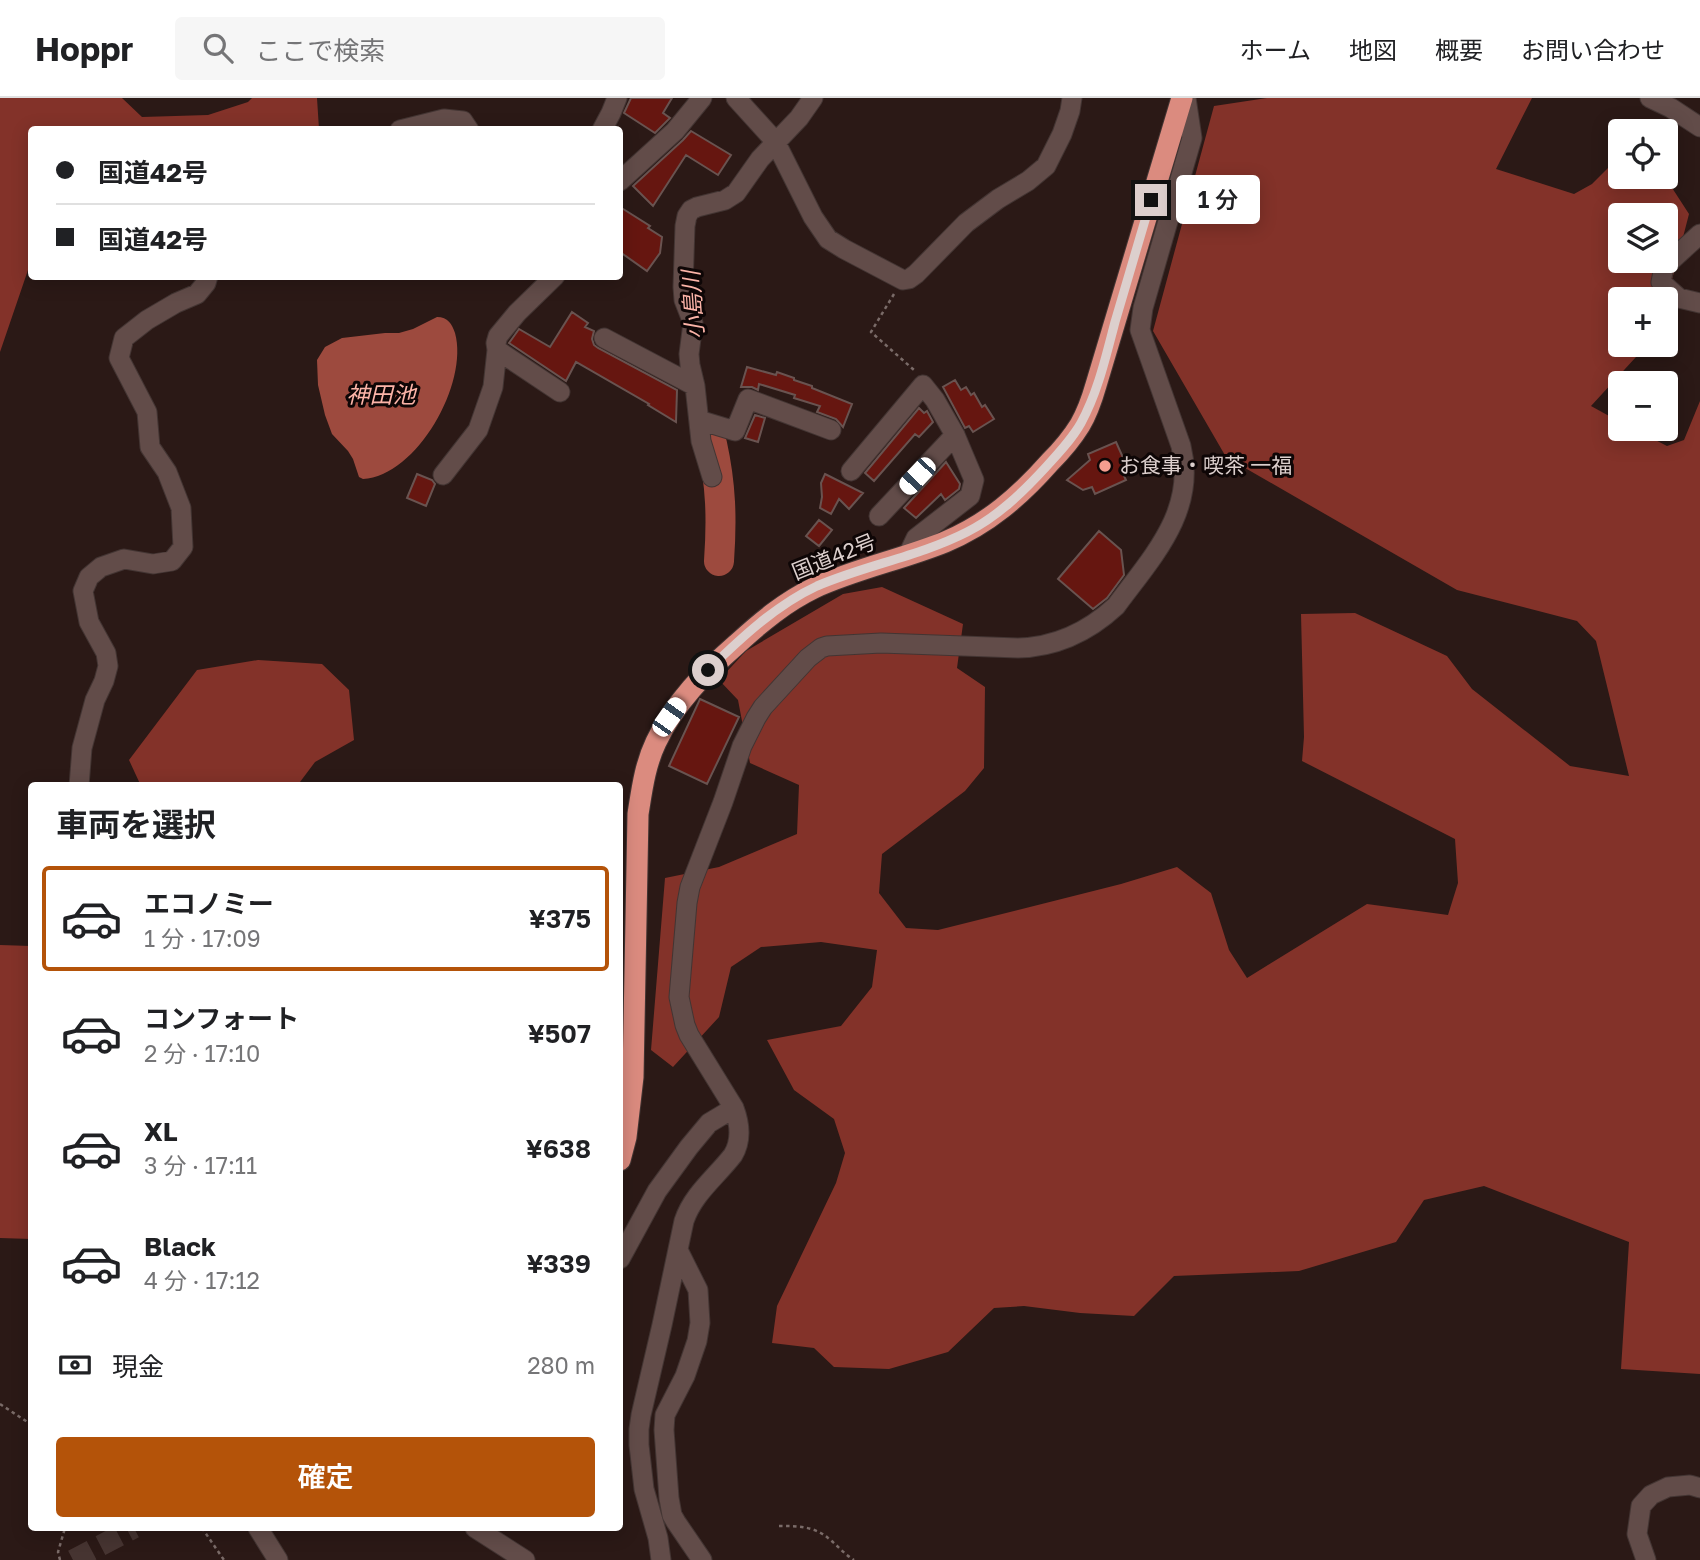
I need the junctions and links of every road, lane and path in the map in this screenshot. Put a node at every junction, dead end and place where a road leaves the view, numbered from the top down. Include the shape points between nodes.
1 (617, 98) edge
2 (702, 98) edge
3 (736, 98) edge
4 (813, 98) edge
5 (1072, 98) edge
6 (1184, 98) edge
7 (1650, 98) edge
8 (418, 126) edge
9 (466, 126) edge
10 (604, 126) edge
11 (1700, 127) edge
12 (775, 141) junction
13 (623, 178) edge
14 (1700, 234) edge
15 (207, 280) edge
16 (551, 280) edge
17 (903, 280) junction
18 (1700, 303) edge
19 (604, 338) dead end
20 (497, 350) junction
21 (923, 385) junction
22 (695, 386) junction
23 (560, 392) dead end
24 (699, 420) junction
25 (831, 430) dead end
26 (955, 435) junction
27 (851, 471) dead end
28 (443, 475) dead end
29 (712, 477) dead end
30 (879, 516) dead end
31 (908, 555) junction
32 (79, 782) edge
33 (734, 1108) junction
34 (623, 1146) edge
35 (678, 1250) junction
36 (623, 1253) edge
37 (0, 1404) edge
38 (28, 1422) edge
39 (1700, 1488) edge
40 (779, 1526) dead end
41 (64, 1531) edge
42 (204, 1531) edge
43 (260, 1531) edge
44 (480, 1531) edge
45 (60, 1560) edge
46 (224, 1560) edge
47 (278, 1560) edge
48 (526, 1560) edge
49 (661, 1560) edge
50 (702, 1560) edge
51 (854, 1560) edge
52 (1646, 1560) edge

1 - 10 street
2 - 13 street via 675,131
3 - 12 street
4 - 12 street
5 - 17 street via 1065,127 1046,166 966,223 916,274
6 - 31 highway, 国道42号 via 1080,425 1027,488 986,522
6 - 33 street via 1192,138 1140,330 1184,460 1184,491 1172,524 1115,606 1073,636 1035,648 881,643 827,646 808,658 763,707 742,746 690,887 678,997 689,1035
7 - 11 street
8 - 9 street via 444,120 463,121
12 - 17 street via 828,239
12 - 22 street via 736,193 697,207 687,216 683,287 693,323 689,354
14 - 18 street via 1664,267 1661,282 1679,298
15 - 32 street via 197,294 147,320 124,338 119,358 147,412 150,447 167,472 181,508 183,547 172,561 153,564 124,559 101,567 86,584 83,591 89,622 108,666 82,748
16 - 20 street via 503,330 496,340
17 - 21 path via 871,332 920,375
19 - 22 street
20 - 23 street
20 - 28 street via 493,387 478,430
21 - 26 street
21 - 27 street
22 - 24 street
24 - 25 street via 734,431 748,399
24 - 29 street
26 - 30 street
26 - 31 street via 974,480 972,490 966,500 916,538
31 - 34 highway, 国道42号 via 818,586 778,609 698,680 656,743 643,777 638,814 633,1077
33 - 35 street via 738,1147 688,1209
33 - 36 street via 709,1123 689,1147 657,1191
35 - 49 street via 639,1429 644,1489
35 - 50 street via 696,1284 699,1323 682,1385 665,1415 669,1498 672,1515
37 - 38 path
39 - 52 street via 1668,1487 1641,1506 1637,1534
40 - 51 path via 817,1531
41 - 45 path
42 - 46 path
43 - 47 street
44 - 48 street

